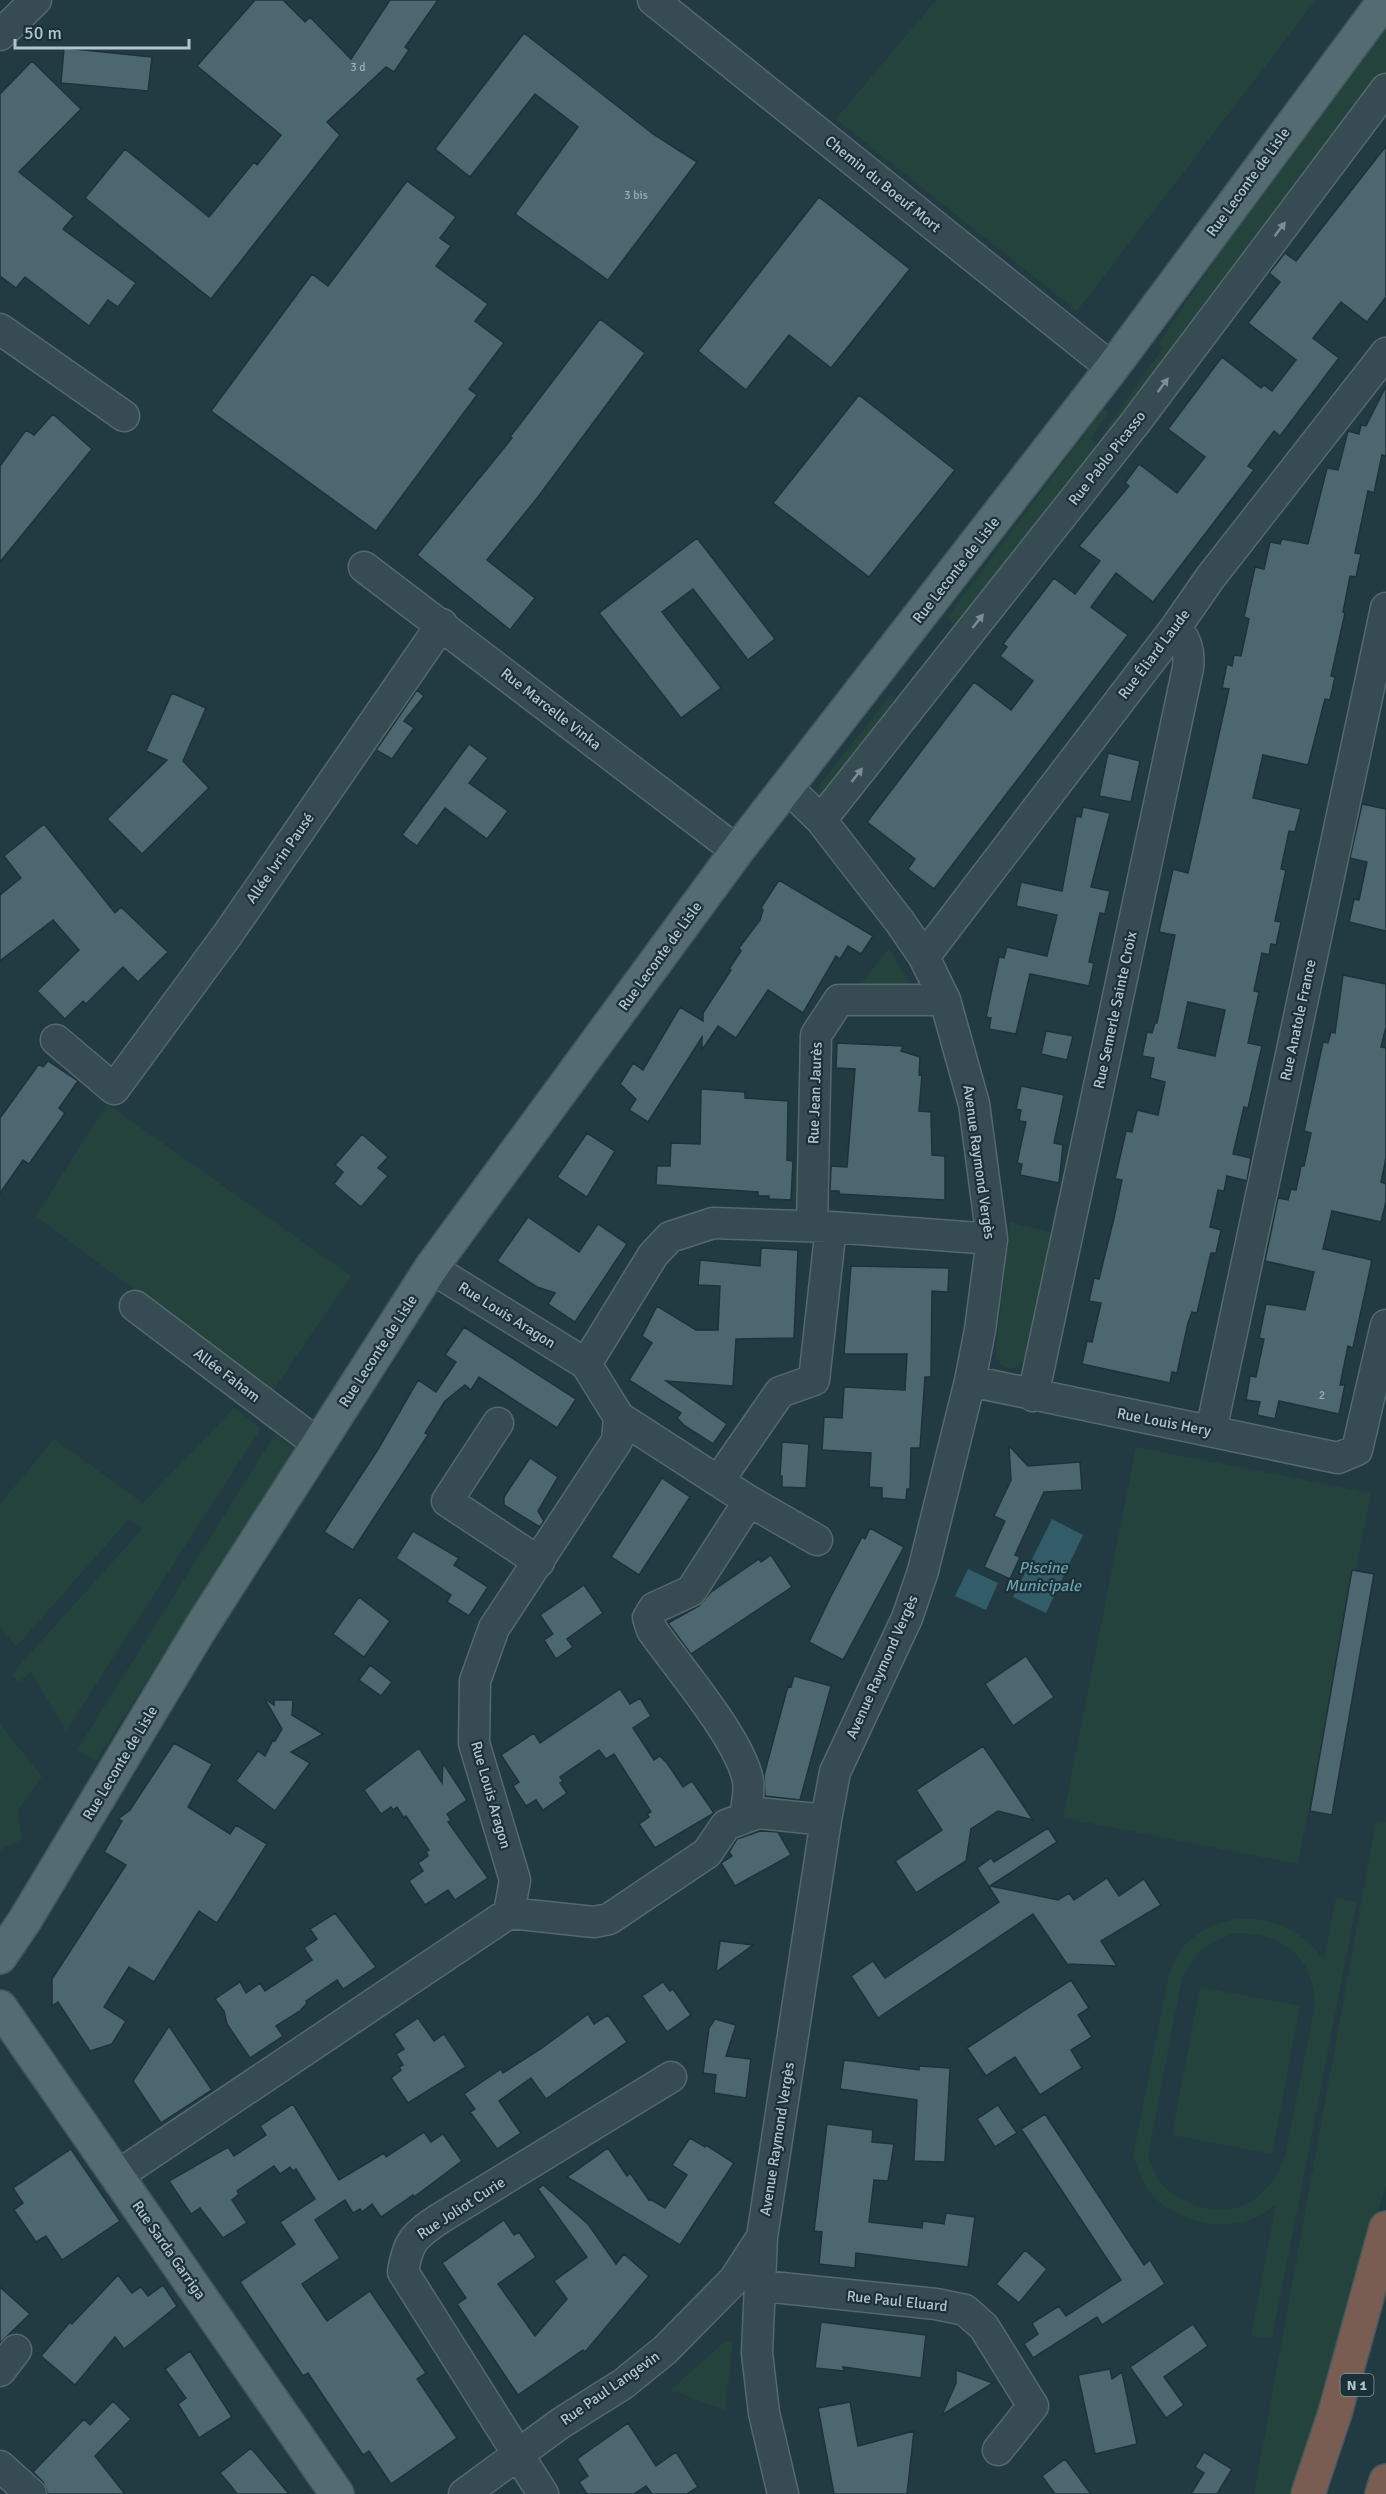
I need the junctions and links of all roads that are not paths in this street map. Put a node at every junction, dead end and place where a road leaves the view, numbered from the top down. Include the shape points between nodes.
1 (36, 0) edge
2 (653, 0) edge
3 (1385, 0) edge
4 (0, 36) edge
5 (1386, 89) edge
6 (0, 329) edge
7 (1386, 353) edge
8 (1112, 368) junction
9 (124, 416) dead end
10 (364, 567) dead end
11 (1386, 608) edge
12 (442, 624) junction
13 (1176, 627) junction
14 (788, 788) junction
15 (821, 820) junction
16 (737, 852) junction
17 (924, 957) junction
18 (945, 1000) junction
19 (56, 1040) dead end
20 (821, 1227) junction
21 (992, 1239) junction
22 (431, 1268) junction
23 (135, 1306) dead end
24 (1386, 1325) edge
25 (586, 1364) junction
26 (970, 1381) junction
27 (1033, 1396) junction
28 (619, 1417) junction
29 (498, 1423) dead end
30 (1211, 1431) junction
31 (318, 1444) junction
32 (719, 1480) junction
33 (749, 1501) junction
34 (817, 1540) dead end
35 (539, 1562) junction
36 (745, 1818) junction
37 (826, 1820) junction
38 (509, 1913) junction
39 (0, 1957) edge
40 (0, 2007) edge
41 (15, 2047) edge
42 (671, 2077) dead end
43 (117, 2176) junction
44 (1386, 2228) edge
45 (762, 2237) junction
46 (1386, 2276) edge
47 (762, 2286) junction
48 (998, 2450) dead end
49 (517, 2455) junction
50 (0, 2466) edge
51 (1386, 2481) edge
52 (31, 2494) edge
53 (337, 2494) edge
54 (464, 2494) edge
55 (543, 2494) edge
56 (783, 2494) edge
57 (1308, 2494) edge
58 (1328, 2494) edge
59 (1382, 2494) edge

1 - 4 street
2 - 8 street, Chemin du Boeuf Mort
3 - 8 main road, Rue Leconte de Lisle
15 -> 5 street, Rue Pablo Picasso via 1135,423
6 - 9 street
7 - 13 street, Rue Éliard Laude
8 - 14 main road, Rue Leconte de Lisle
10 - 12 street, Rue Marcelle Vinka
11 - 30 street, Rue Anatole France
12 - 16 street, Rue Marcelle Vinka
12 - 19 street, Allée Ivrin Pausé via 228,934 114,1089
13 - 17 street, Rue Éliard Laude
13 - 27 street, Rue Semerle Sainte Croix via 1186,642 1188,668
14 - 15 street, Avenue Raymond Vergès
14 - 16 main road, Rue Leconte de Lisle
15 - 17 street, Avenue Raymond Vergès
16 - 22 main road, Rue Leconte de Lisle
17 - 18 street, Avenue Raymond Vergès
18 - 20 street, Rue Jean Jaurès via 839,1000 816,1035
18 - 21 street, Avenue Raymond Vergès via 974,1104
20 - 21 street
20 - 25 street via 713,1222 670,1237 653,1255
20 - 32 street, Rue Jean Jaurès via 814,1380 780,1392
21 - 26 street, Avenue Raymond Vergès
22 - 25 street, Rue Louis Aragon
22 - 31 main road, Rue Leconte de Lisle
23 - 31 street, Allée Faham
24 - 30 street, Rue Louis Hery via 1357,1450 1338,1458
25 - 28 street, Rue Louis Aragon
26 - 27 street, Rue Louis Hery
26 - 37 street, Avenue Raymond Vergès via 923,1571 907,1618 835,1772
27 - 30 street, Rue Louis Hery
28 - 32 street
28 - 35 street, Rue Louis Aragon via 617,1441
29 - 35 street via 447,1501
31 - 39 main road, Rue Leconte de Lisle
32 - 33 street
33 - 34 street
33 - 36 street via 690,1591 654,1608 648,1618 652,1630 708,1706 739,1758 748,1781
35 - 38 street, Rue Louis Aragon via 494,1628 475,1681 474,1743 515,1880
36 - 37 street via 758,1813
36 - 38 street via 726,1825 707,1853 609,1919 594,1922
37 - 45 street, Avenue Raymond Vergès
38 - 43 street
40 - 41 main road, Rue Sarda Garriga
41 - 43 main road, Rue Sarda Garriga
42 - 49 street, Rue Joliot Curie via 439,2219 414,2236 406,2253 403,2272
43 - 53 main road, Rue Sarda Garriga
44 - 57 highway via 1335,2413
45 - 47 street, Avenue Raymond Vergès
45 - 49 street, Rue Paul Langevin via 734,2280 665,2350 623,2384
46 - 58 highway, N 1
47 - 48 street, Rue Paul Eluard via 965,2310 984,2327 1033,2406
47 - 56 street, Avenue Raymond Vergès via 757,2353 764,2414
49 - 54 street, Rue Paul Langevin
49 - 55 street, Rue Joliot Curie
50 - 52 street
51 - 59 highway

